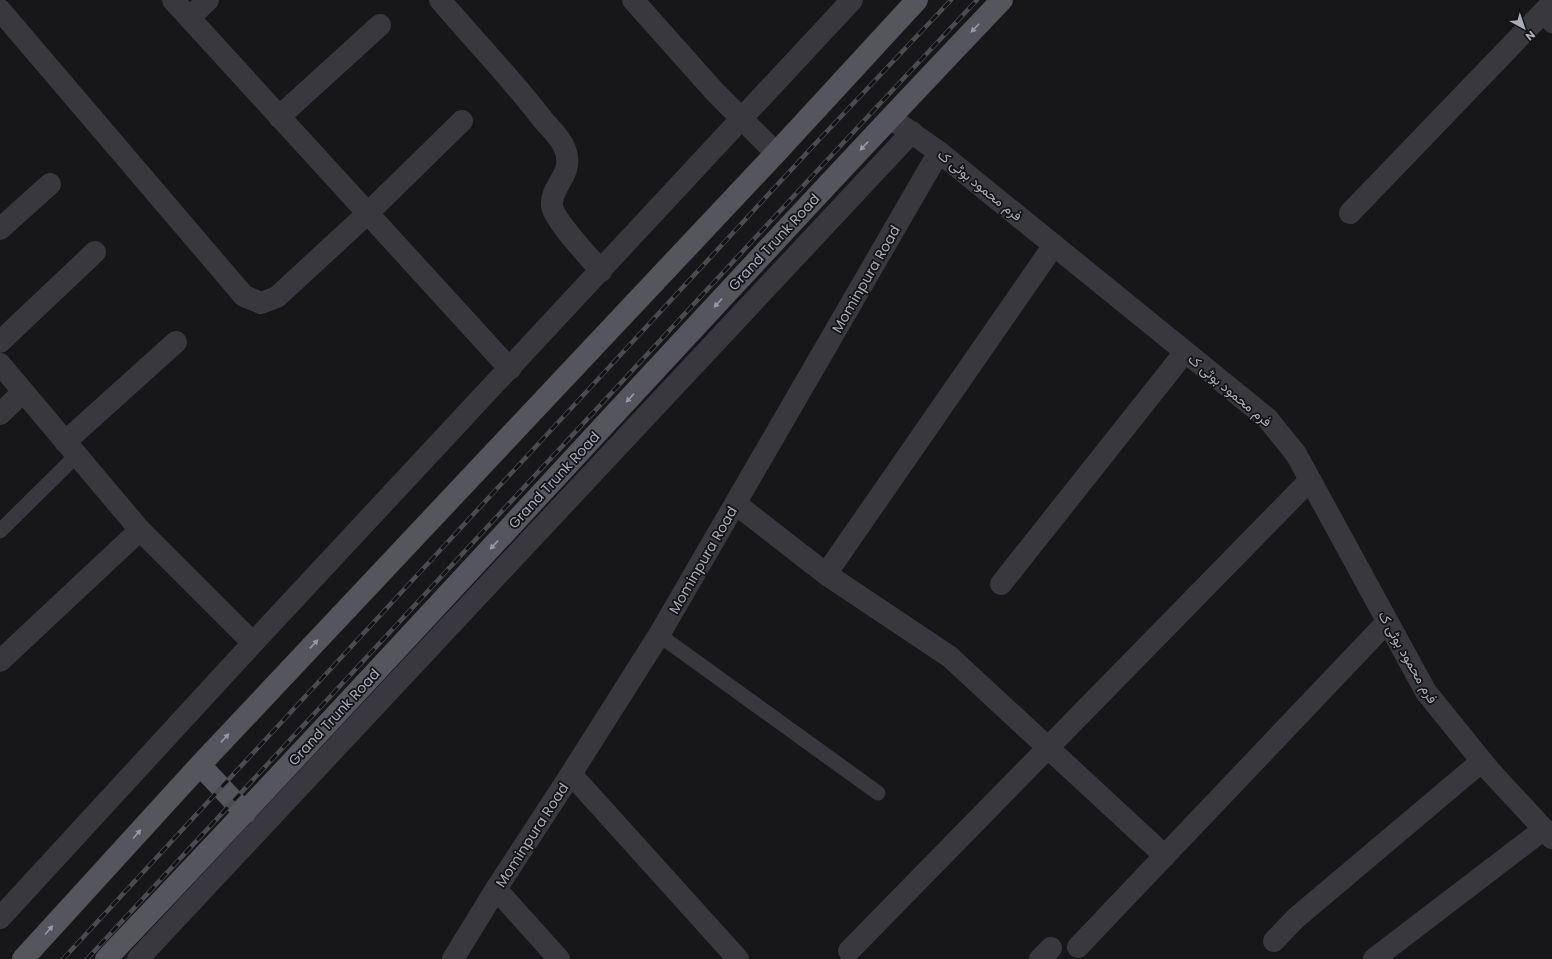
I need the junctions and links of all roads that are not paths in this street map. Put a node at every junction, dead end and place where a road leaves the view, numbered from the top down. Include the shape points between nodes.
1 (173, 0) edge
2 (208, 0) edge
3 (440, 0) edge
4 (633, 0) edge
5 (852, 0) edge
6 (917, 0) edge
7 (1002, 0) edge
8 (0, 10) edge
9 (1548, 15) edge
10 (188, 18) junction
11 (380, 25) dead end
12 (279, 117) junction
13 (890, 117) junction
14 (740, 119) junction
15 (462, 121) dead end
16 (912, 132) junction
17 (939, 152) junction
18 (776, 153) junction
19 (50, 184) dead end
20 (368, 213) junction
21 (1350, 213) dead end
22 (0, 229) edge
23 (1054, 245) junction
24 (94, 252) dead end
25 (601, 271) junction
26 (0, 342) edge
27 (176, 342) dead end
28 (1185, 352) junction
29 (0, 364) edge
30 (510, 369) junction
31 (23, 392) junction
32 (0, 414) edge
33 (71, 448) junction
34 (1310, 480) junction
35 (736, 504) junction
36 (0, 530) edge
37 (140, 530) junction
38 (826, 574) junction
39 (1001, 584) dead end
40 (1387, 622) junction
41 (659, 636) junction
42 (253, 643) junction
43 (0, 661) edge
44 (1048, 748) junction
45 (1482, 761) junction
46 (200, 764) junction
47 (572, 774) junction
48 (878, 792) dead end
49 (245, 813) junction
50 (1548, 834) edge
51 (1165, 856) junction
52 (496, 889) junction
53 (0, 918) edge
54 (1274, 942) dead end
55 (1078, 947) dead end
56 (849, 951) dead end
57 (23, 959) edge
58 (106, 959) edge
59 (138, 959) edge
60 (453, 959) edge
61 (559, 959) edge
62 (738, 959) edge
63 (1374, 959) edge

1 - 10 street
2 - 10 street
3 - 25 street via 534,108 564,147 568,166 553,197 552,206 557,218
4 - 14 street
5 - 14 street
6 - 18 main road
7 -> 13 main road, Grand Trunk Road
8 - 20 street via 244,296 261,303 277,297
9 - 21 street
10 - 12 street
11 - 12 street
12 - 20 street
13 - 16 street, فرم محمود بوٹی ک
13 -> 49 main road, Grand Trunk Road
14 - 18 street
14 - 25 street
15 - 20 street
16 - 17 street, فرم محمود بوٹی ک
16 - 59 street
17 - 23 street, فرم محمود بوٹی ک
17 - 35 street, Mominpura Road
46 -> 18 main road
19 - 22 street
20 - 30 street
23 - 28 street, فرم محمود بوٹی ک
23 - 38 street
24 - 26 street
25 - 30 street
27 - 33 street
28 - 34 street, فرم محمود بوٹی ک via 1267,418 1296,454
28 - 39 street
29 - 31 street
30 - 42 street
31 - 32 street
31 - 33 street
33 - 36 lane
33 - 37 street
34 - 40 street, فرم محمود بوٹی ک
34 - 44 street
35 - 38 street
35 - 41 street, Mominpura Road
37 - 42 street
37 - 43 street
38 - 44 street via 950,658
40 - 45 street, فرم محمود بوٹی ک via 1426,692
40 - 51 street
41 - 47 street, Mominpura Road
41 - 48 lane
42 - 53 street
44 - 51 street
44 - 56 street
45 - 50 street, فرم محمود بوٹی ک
45 - 54 street via 1296,918
46 - 49 main road
57 -> 46 main road
47 - 52 street, Mominpura Road
47 - 62 street
49 - 58 main road, Grand Trunk Road
50 - 63 street
51 - 55 street
52 - 60 street, Mominpura Road
52 - 61 street

